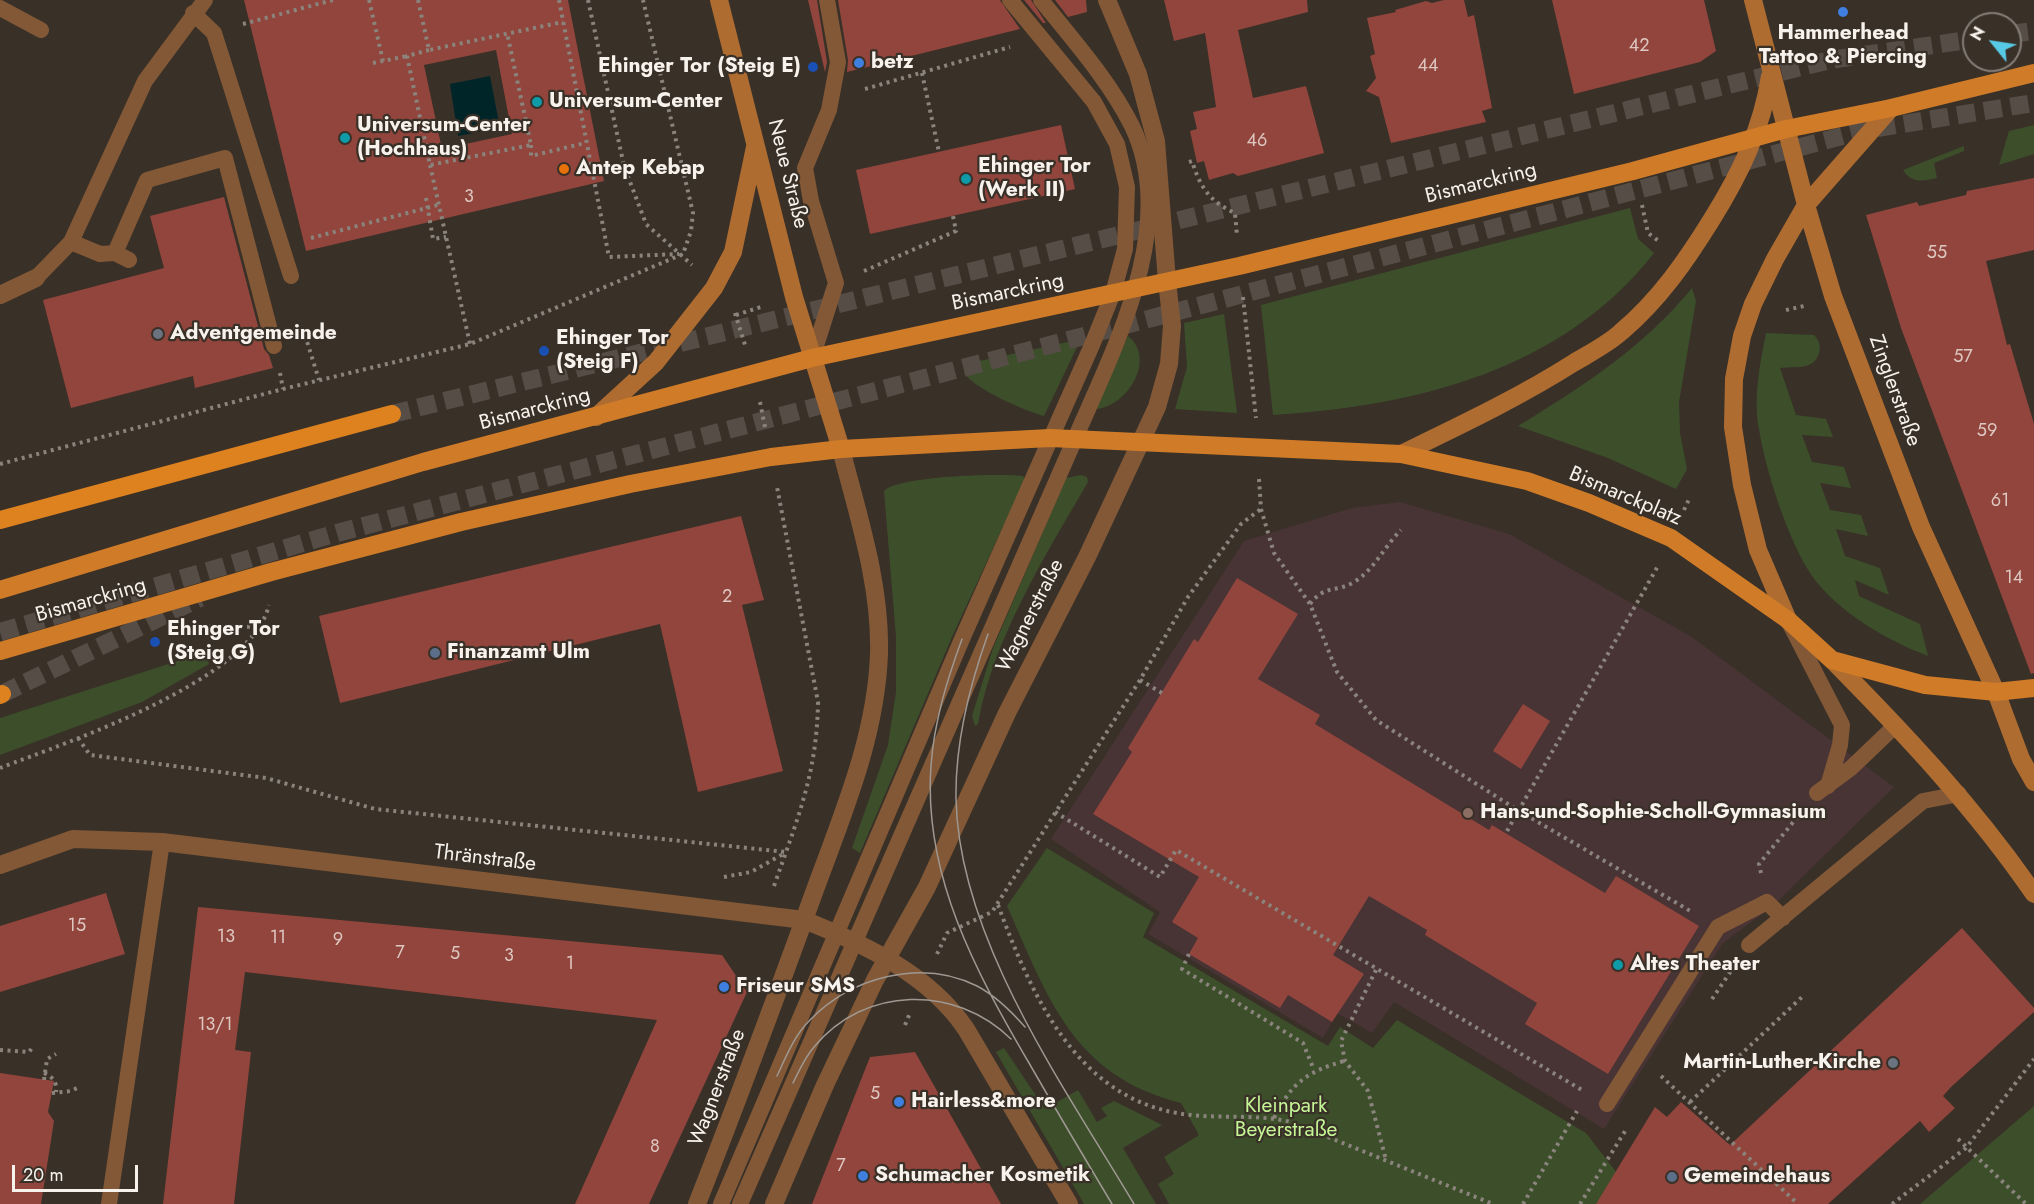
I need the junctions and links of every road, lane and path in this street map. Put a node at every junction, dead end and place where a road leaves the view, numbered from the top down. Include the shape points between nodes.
1 (205, 0) edge
2 (333, 0) edge
3 (369, 0) edge
4 (418, 0) edge
5 (559, 0) edge
6 (588, 0) edge
7 (643, 0) edge
8 (719, 0) edge
9 (827, 0) edge
10 (1010, 0) edge
11 (1041, 0) edge
12 (1102, 0) edge
13 (1754, 0) edge
14 (0, 8) edge
15 (1111, 8) edge
16 (194, 13) junction
17 (563, 22) junction
18 (41, 30) dead end
19 (214, 33) junction
20 (507, 33) junction
21 (1041, 38) junction
22 (429, 50) junction
23 (407, 56) junction
24 (382, 61) junction
25 (373, 63) dead end
26 (1771, 66) junction
27 (922, 73) junction
28 (2034, 73) edge
29 (831, 98) junction
30 (1891, 108) junction
31 (1786, 129) junction
32 (1756, 138) junction
33 (1137, 139) junction
34 (756, 142) junction
35 (585, 143) junction
36 (531, 146) junction
37 (939, 152) dead end
38 (430, 165) junction
39 (1157, 166) junction
40 (1147, 196) junction
41 (426, 198) dead end
42 (1642, 205) dead end
43 (1806, 205) junction
44 (438, 206) junction
45 (953, 216) dead end
46 (956, 231) dead end
47 (446, 237) junction
48 (71, 242) junction
49 (1661, 243) dead end
50 (282, 246) junction
51 (683, 254) junction
52 (1239, 266) junction
53 (291, 276) dead end
54 (36, 278) joint
55 (1167, 281) junction
56 (714, 288) junction
57 (1136, 288) junction
58 (0, 294) edge
59 (1113, 294) junction
60 (302, 325) dead end
61 (470, 344) junction
62 (274, 346) dead end
63 (812, 358) junction
64 (754, 374) junction
65 (319, 380) junction
66 (392, 414) tunnel mouth
67 (596, 417) junction
68 (1050, 438) junction
69 (1074, 441) junction
70 (1140, 442) junction
71 (1257, 447) junction
72 (841, 449) junction
73 (1401, 454) junction
74 (771, 457) junction
75 (0, 464) edge
76 (1261, 509) junction
77 (0, 520) edge
78 (1401, 530) dead end
79 (271, 572) junction
80 (0, 590) edge
81 (1638, 600) dead end
82 (1310, 604) junction
83 (1788, 620) junction
84 (200, 626) dead end
85 (261, 627) junction
86 (0, 651) edge
87 (1832, 660) junction
88 (1140, 680) junction
89 (2034, 688) edge
90 (1995, 692) junction
91 (1162, 693) dead end
92 (1896, 725) junction
93 (78, 738) junction
94 (0, 768) edge
95 (2034, 782) edge
96 (1823, 790) junction
97 (1959, 794) junction
98 (1519, 811) junction
99 (1055, 812) junction
100 (1507, 831) dead end
101 (162, 842) junction
102 (786, 852) junction
103 (0, 866) edge
104 (2034, 894) edge
105 (1767, 902) junction
106 (998, 904) junction
107 (765, 915) junction
108 (1783, 918) junction
109 (804, 920) junction
110 (1718, 927) junction
111 (837, 933) junction
112 (947, 933) dead end
113 (855, 941) junction
114 (1749, 945) dead end
115 (1189, 954) dead end
116 (886, 959) junction
117 (1376, 970) junction
118 (1802, 997) dead end
119 (32, 1048) dead end
120 (0, 1050) edge
121 (56, 1054) dead end
122 (2034, 1059) edge
123 (1345, 1061) junction
124 (1314, 1070) junction
125 (45, 1073) junction
126 (1660, 1076) dead end
127 (44, 1080) dead end
128 (79, 1087) dead end
129 (1588, 1093) dead end
130 (1690, 1102) junction
131 (1607, 1104) dead end
132 (1575, 1115) dead end
133 (1274, 1118) junction
134 (1958, 1139) dead end
135 (1966, 1148) junction
136 (1386, 1161) junction
137 (109, 1204) edge
138 (697, 1204) edge
139 (721, 1204) edge
140 (740, 1204) edge
141 (774, 1204) edge
142 (1069, 1204) edge
143 (1493, 1204) edge
144 (1523, 1204) edge
145 (1798, 1204) edge
146 (1892, 1204) edge
147 (2026, 1204) edge

1 - 16 lane
2 - 19 path
3 - 24 path
4 - 22 path
5 - 17 path
6 - 51 path via 624,166 646,224
7 - 51 path via 693,213
8 - 34 main road, Neue Straße
9 - 29 lane via 838,62
10 - 21 lane
11 - 33 lane via 1107,84
12 - 15 lane
13 - 26 main road, Zinglerstraße
14 - 18 lane
15 - 39 street, Wagnerstraße via 1138,74 1156,141
16 - 19 lane
16 - 48 lane via 145,81
17 - 20 path
17 - 35 path
19 - 50 lane
20 - 22 path
20 - 36 path
21 - 27 path
21 - 59 lane via 1094,102 1117,144 1127,187 1125,249
22 - 23 path
23 - 24 path
23 - 38 path
24 - 25 path
26 - 31 main road, Zinglerstraße
26 - 32 main road
27 - 29 path
27 - 37 path
28 - 30 main road, Bismarckring
29 - 63 lane via 830,110 805,168 836,283
30 - 31 main road, Bismarckring
30 - 43 main road
31 - 32 main road, Bismarckring
31 - 43 main road, Zinglerstraße
32 - 52 main road, Bismarckring
32 - 73 main road via 1685,262 1620,334 1543,382
33 - 39 lane
33 - 40 lane
34 - 56 main road via 733,252
34 - 63 main road, Neue Straße
35 - 36 path via 531,156
35 - 51 path via 609,257
36 - 38 path
38 - 44 path
39 - 40 lane
39 - 52 path via 1192,161 1205,193 1219,206 1235,213
39 - 55 street, Wagnerstraße
40 - 57 lane via 1146,245
41 - 47 path via 434,239
42 - 49 path via 1648,234
43 - 83 main road via 1753,304 1734,379 1733,427 1742,485 1758,550
43 - 90 main road, Zinglerstraße via 1833,296 1921,527
44 - 47 path
44 - 50 path
45 - 46 path
47 - 61 path
48 - 54 lane
48 - 62 lane via 100,254 122,257 147,180 225,158
50 - 53 lane
51 - 61 path
52 - 55 main road, Bismarckring
52 - 71 path
54 - 58 street
55 - 57 main road, Bismarckring
55 - 70 street, Wagnerstraße via 1172,326 1169,364 1157,407
56 - 64 path via 736,315
56 - 67 main road via 656,362
57 - 59 main road, Bismarckring
57 - 69 lane
59 - 63 main road, Bismarckring
59 - 68 lane
60 - 65 path
61 - 65 path
63 - 64 main road, Bismarckring
63 - 72 main road, Wagnerstraße
64 - 67 main road, Bismarckring
64 - 74 path
65 - 75 path
66 - 77 highway
67 - 80 main road, Bismarckring via 423,462
68 - 69 main road, Bismarckring
68 - 72 main road, Bismarckring
68 - 111 lane
69 - 70 main road, Bismarckring
69 - 113 lane
70 - 71 main road, Bismarckring
70 - 116 street, Wagnerstraße via 1087,557 1006,713 927,887
71 - 73 main road, Bismarckring
71 - 76 path
72 - 74 main road, Bismarckring
72 - 109 street, Wagnerstraße via 873,574 879,651 876,695 861,757
73 - 83 main road, Bismarckplatz via 1527,482 1642,525 1671,538
74 - 79 main road, Bismarckring via 461,522
74 - 102 path via 818,702 818,738 810,785
76 - 82 path via 1274,553
76 - 88 path via 1240,524 1188,597
78 - 82 path via 1385,546 1370,571 1352,583 1318,593
79 - 85 path via 269,607
79 - 86 main road, Bismarckring
81 - 98 path
82 - 98 path via 1337,672 1376,720
83 - 87 main road, Bismarckplatz
83 - 96 lane via 1842,725 1840,745
84 - 85 path
85 - 93 path via 232,657 170,696
87 - 90 main road, Bismarckplatz via 1925,685
87 - 92 main road, Bismarckplatz
88 - 91 path
88 - 99 path
89 - 90 main road, Bismarckplatz
90 - 95 main road, Zinglerstraße
92 - 96 lane
92 - 97 main road, Bismarckplatz
93 - 94 path
93 - 102 path via 90,754 266,778 375,809
96 - 105 path via 1759,864
97 - 104 main road
97 - 108 lane via 1923,801
98 - 100 path
98 - 110 path
99 - 106 path
99 - 117 path via 1160,877 1176,850
101 - 103 street, Thränstraße via 73,838
101 - 107 street, Thränstraße
101 - 137 lane
102 - 107 path
105 - 108 lane
105 - 110 lane
106 - 112 path via 992,912
106 - 133 path via 1045,1012 1064,1041 1101,1078 1132,1097 1177,1113
107 - 109 street, Thränstraße
108 - 114 lane
109 - 111 street
109 - 138 street, Wagnerstraße
110 - 131 lane
111 - 113 street
111 - 139 lane
113 - 116 street
113 - 140 lane
115 - 124 path via 1182,969 1302,1043
116 - 141 street, Wagnerstraße via 825,1085
116 - 142 street via 934,992 957,1016
117 - 123 path via 1341,1041
117 - 129 path
118 - 130 path
119 - 120 path via 29,1052
121 - 125 path via 47,1059
122 - 135 path
123 - 124 path
123 - 136 path via 1368,1091
124 - 133 path via 1285,1096
125 - 127 path
125 - 128 path via 56,1084 54,1092
126 - 130 path
130 - 145 path
132 - 144 path
133 - 136 path
134 - 135 path
135 - 146 path
135 - 147 path
136 - 143 path

